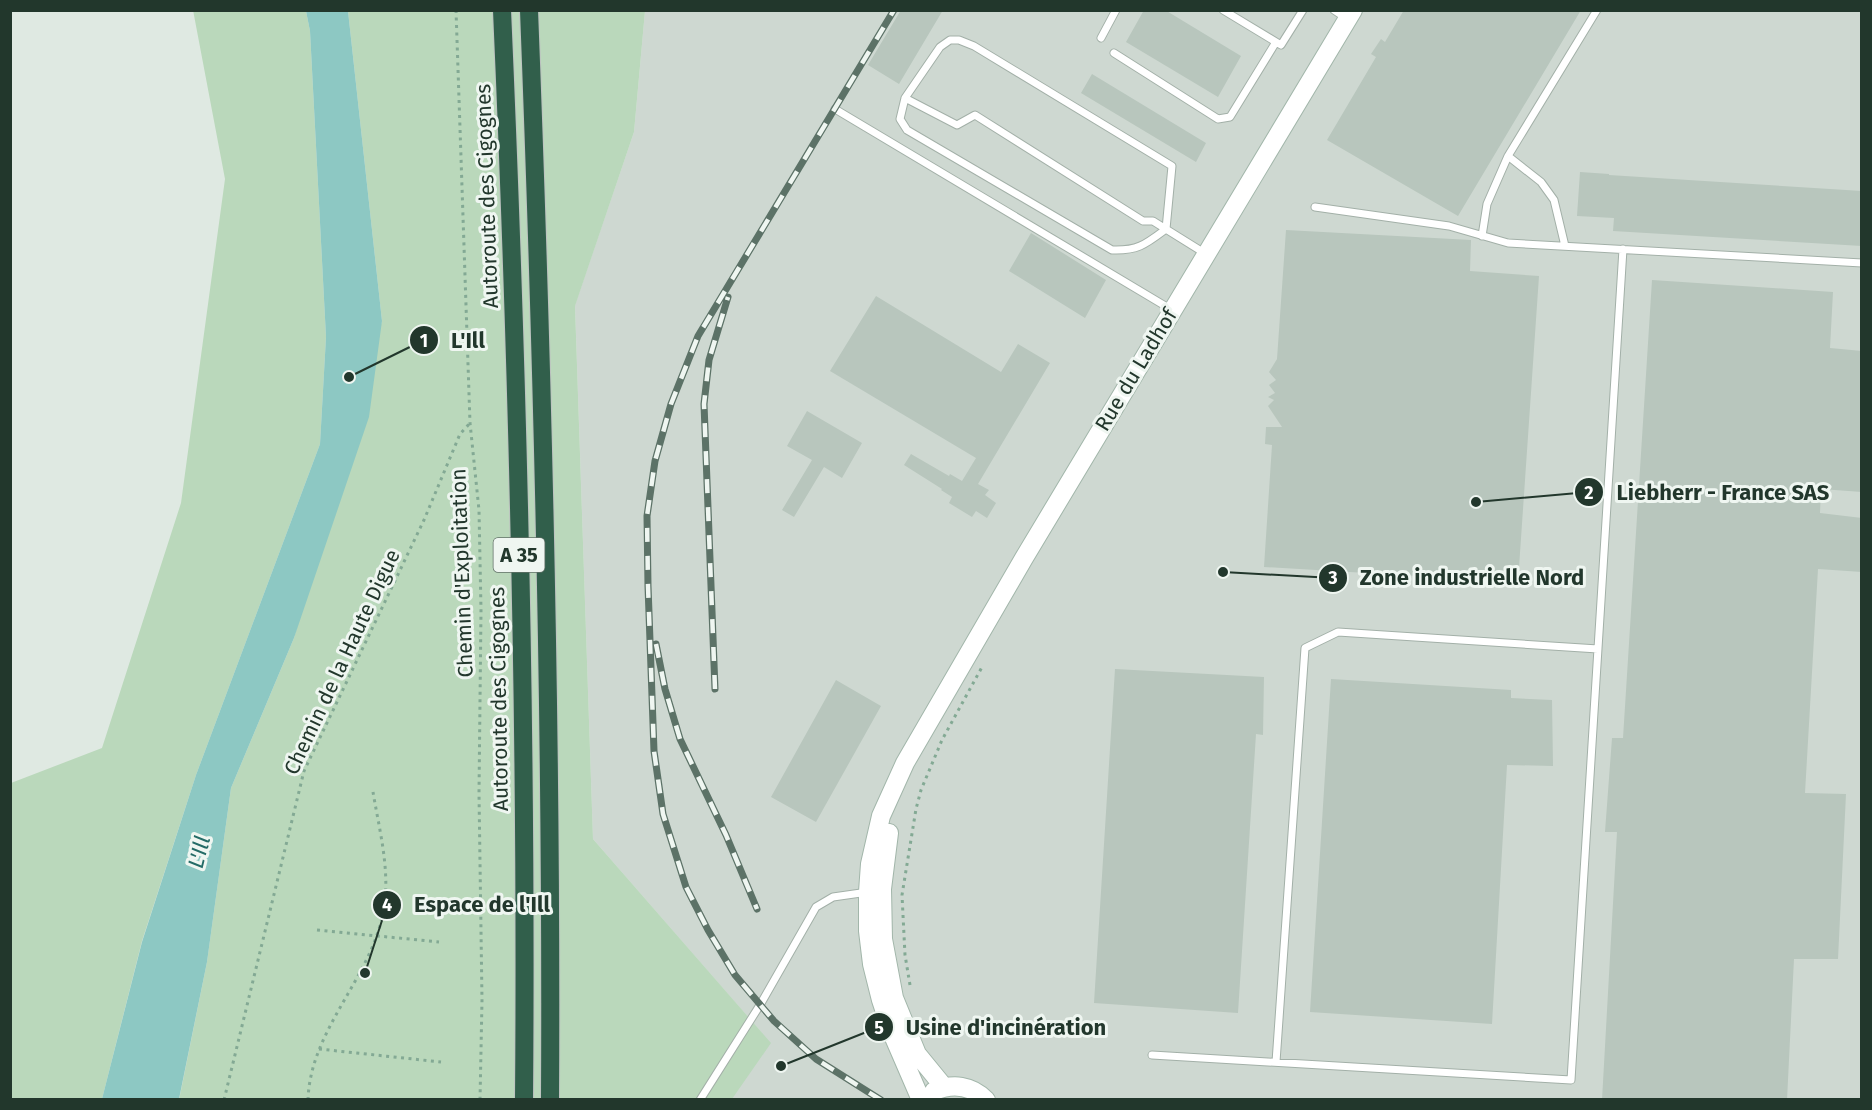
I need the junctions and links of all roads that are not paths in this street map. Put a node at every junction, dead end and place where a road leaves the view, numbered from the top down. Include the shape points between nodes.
1 (502, 10) edge
2 (529, 10) edge
3 (1116, 10) edge
4 (1223, 10) edge
5 (1303, 10) edge
6 (1597, 10) edge
7 (1345, 14) edge
8 (1101, 38) dead end
9 (1276, 42) junction
10 (1114, 53) dead end
11 (905, 98) junction
12 (835, 109) dead end
13 (1508, 156) junction
14 (1315, 207) dead end
15 (1166, 229) junction
16 (1482, 236) junction
17 (1565, 246) junction
18 (1623, 249) junction
19 (1206, 254) junction
20 (1862, 263) edge
21 (1172, 310) junction
22 (1598, 649) junction
23 (923, 732) junction
24 (868, 892) junction
25 (1152, 1055) dead end
26 (1276, 1062) junction
27 (944, 1087) junction
28 (524, 1100) edge
29 (550, 1100) edge
30 (700, 1100) edge
31 (922, 1100) edge
32 (986, 1100) edge

1 - 28 highway, Autoroute des Cigognes / A 35 via 518,468
2 - 29 highway, A 35 via 545,480 551,838
3 - 8 lane
4 - 9 lane
5 - 9 lane via 1281,45
6 - 13 lane
7 - 19 main road, Rue du Ladhof
9 - 10 lane via 1230,117 1218,119
11 - 15 lane via 957,125 975,115 1143,221 1153,220
11 - 15 lane via 900,119 907,130 1112,250 1128,251 1143,246
11 - 15 lane via 940,47 951,40 974,46 1172,166
12 - 21 lane
13 - 16 lane via 1486,204
13 - 17 lane via 1541,182 1554,200
14 - 16 lane via 1449,226
15 - 19 lane
16 - 17 lane via 1508,243
17 - 18 lane
18 - 20 lane
18 - 22 lane
19 - 21 main road, Rue du Ladhof
21 - 23 main road, Rue du Ladhof
22 - 26 lane via 1338,632 1305,648
22 - 26 lane via 1570,1080
23 - 24 main road, Rue du Ladhof via 881,816
23 - 27 main road, Rue du Ladhof via 891,818 882,889 883,939 894,998 908,1034 917,1054
24 - 30 lane via 833,897 816,907
24 - 31 main road, Rue du Ladhof via 868,931 881,1000
25 - 26 lane
27 - 31 main road
27 - 32 main road via 967,1087

